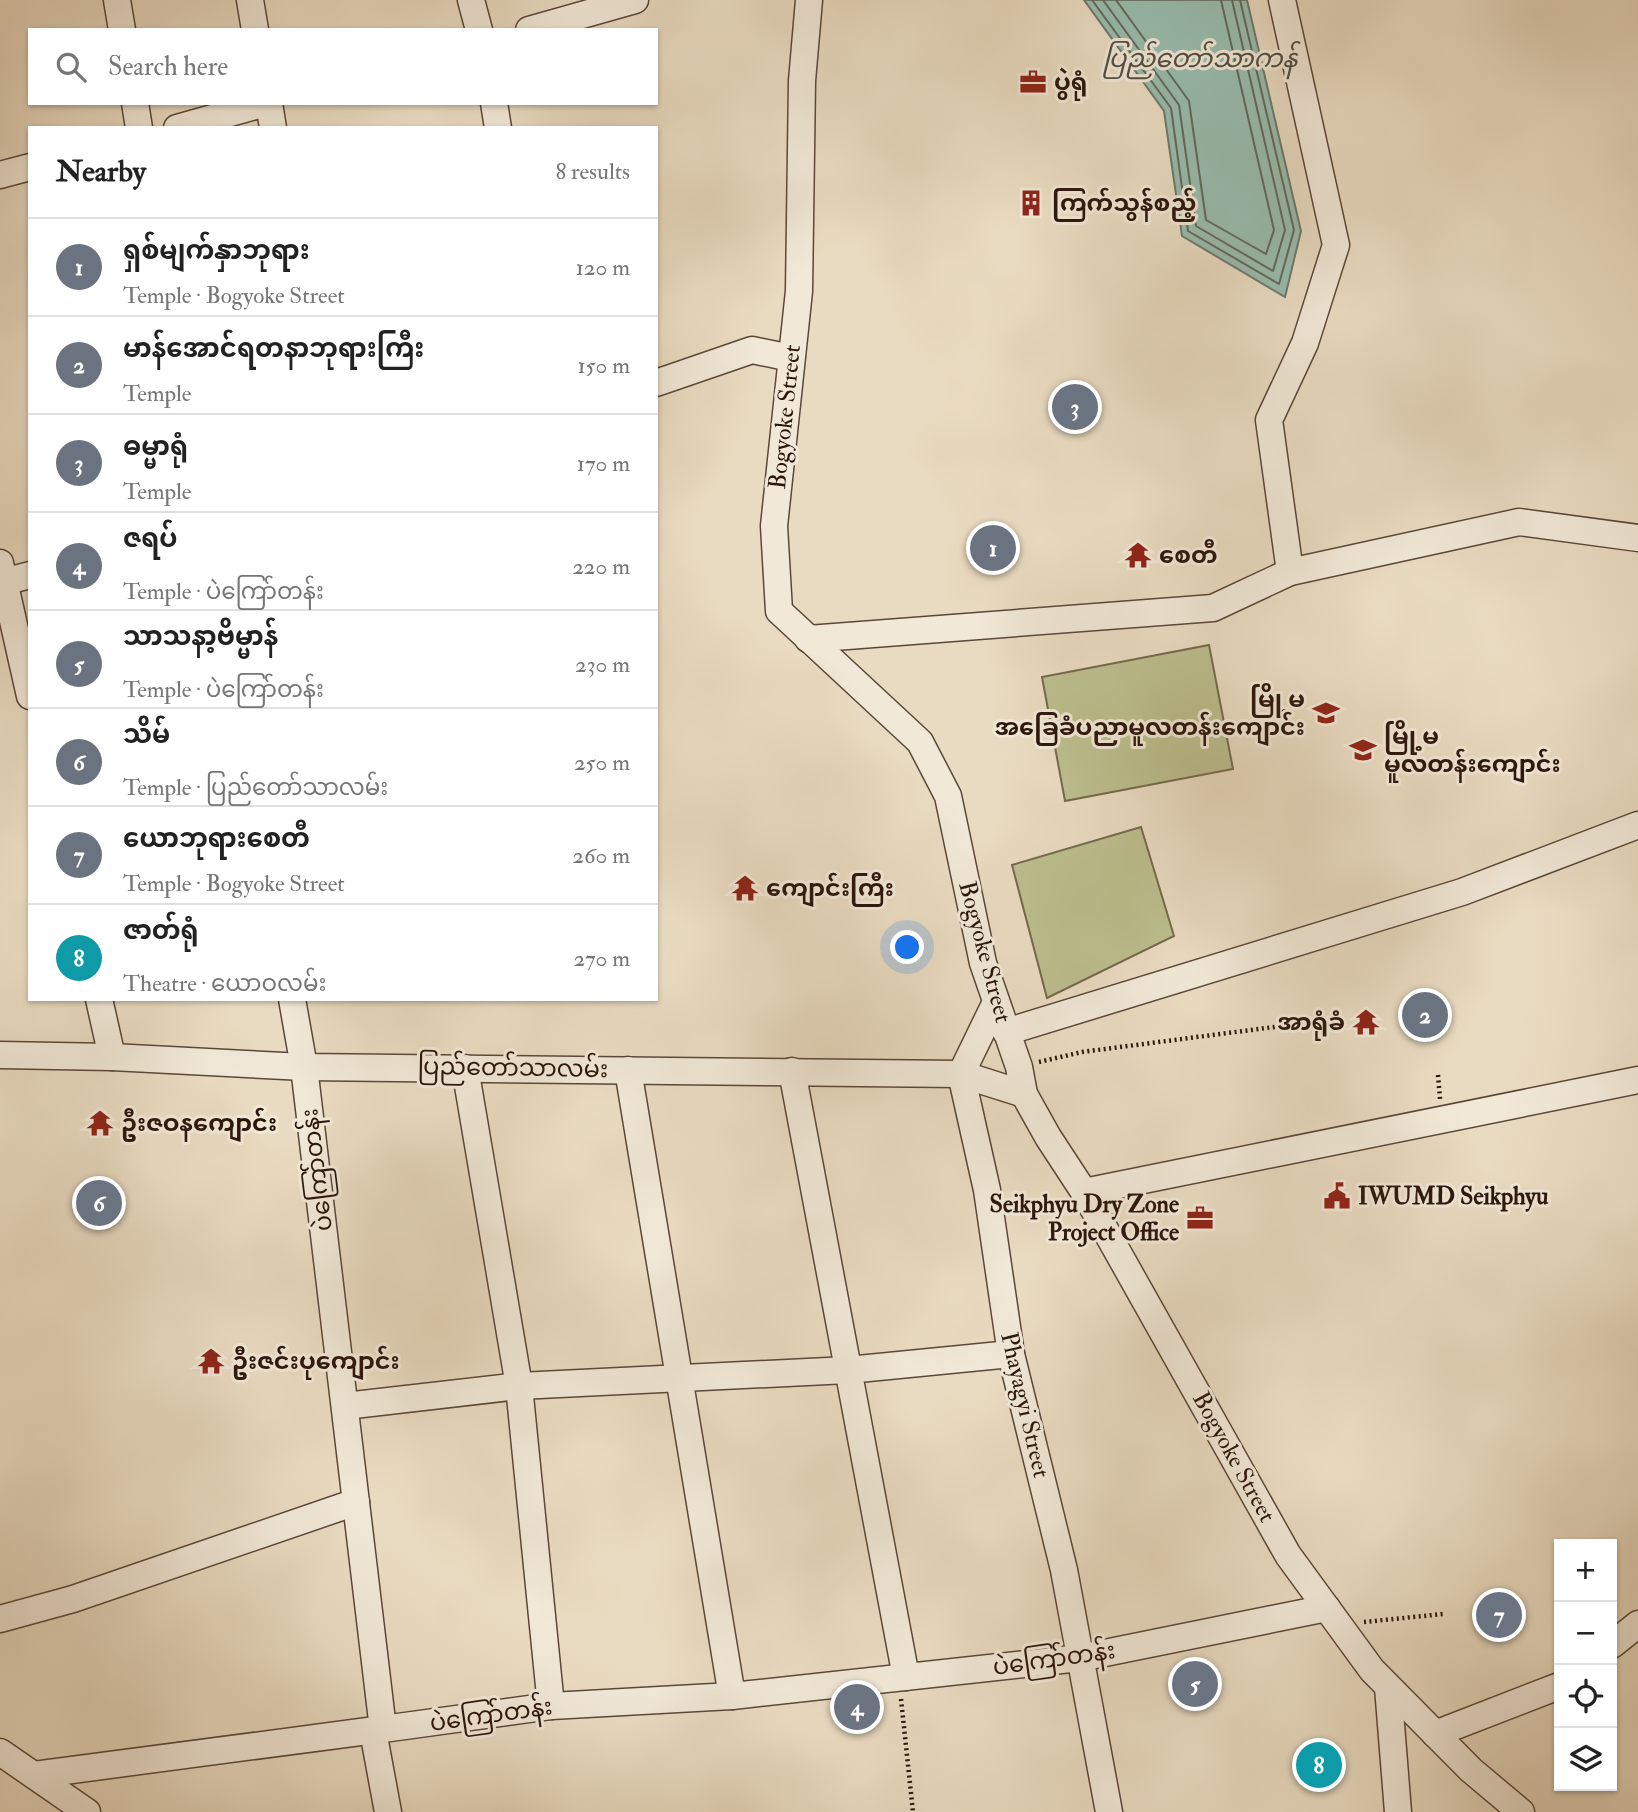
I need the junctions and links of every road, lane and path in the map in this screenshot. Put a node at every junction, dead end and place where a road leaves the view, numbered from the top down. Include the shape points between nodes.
1 (117, 0) edge
2 (250, 0) edge
3 (471, 0) edge
4 (635, 0) edge
5 (809, 0) edge
6 (1282, 0) edge
7 (122, 28) edge
8 (256, 28) edge
9 (478, 28) edge
10 (536, 28) edge
11 (135, 105) edge
12 (260, 105) edge
13 (267, 105) edge
14 (494, 105) edge
15 (139, 126) edge
16 (184, 126) edge
17 (273, 126) edge
18 (498, 126) edge
19 (28, 168) edge
20 (0, 175) edge
21 (791, 358) junction
22 (658, 382) edge
23 (1638, 538) edge
24 (1290, 572) junction
25 (28, 575) edge
26 (1, 576) edge
27 (808, 639) junction
28 (28, 688) edge
29 (1638, 825) edge
30 (99, 1001) edge
31 (292, 1001) edge
32 (996, 1003) junction
33 (1329, 1028) dead end
34 (1006, 1032) junction
35 (0, 1055) edge
36 (112, 1057) junction
37 (304, 1067) junction
38 (1019, 1067) junction
39 (465, 1068) junction
40 (628, 1070) junction
41 (792, 1071) junction
42 (961, 1074) junction
43 (1638, 1080) edge
44 (1024, 1094) junction
45 (1084, 1192) junction
46 (1011, 1354) junction
47 (848, 1370) junction
48 (679, 1380) junction
49 (519, 1385) junction
50 (345, 1406) junction
51 (356, 1502) junction
52 (1443, 1614) dead end
53 (1333, 1616) junction
54 (0, 1619) edge
55 (1638, 1624) edge
56 (1617, 1641) edge
57 (1080, 1658) junction
58 (903, 1683) junction
59 (1388, 1687) junction
60 (1554, 1688) edge
61 (732, 1696) junction
62 (551, 1706) junction
63 (378, 1730) junction
64 (1435, 1734) junction
65 (0, 1752) edge
66 (34, 1775) junction
67 (87, 1812) edge
68 (388, 1812) edge
69 (913, 1812) edge
70 (1109, 1812) edge
71 (1398, 1812) edge
72 (1521, 1812) edge

1 - 7 street
2 - 8 street
3 - 9 street
4 - 10 street
5 - 21 street, Bogyoke Street via 802,81 799,290
6 - 24 street via 1336,245 1305,343 1269,420
11 - 15 street
12 - 16 street
13 - 17 street
14 - 18 street
19 - 20 street
21 - 22 street via 752,350
21 - 27 street, Bogyoke Street via 774,526 776,562 779,611
23 - 24 street via 1520,523
24 - 27 street via 1213,608
25 - 26 street
26 - 28 street
27 - 32 street, Bogyoke Street via 920,742 948,796 983,963
29 - 34 street via 1462,892
30 - 36 street
31 - 37 street, ပဲကြော်တန်း
32 - 34 street, Bogyoke Street
32 - 42 street
33 - 38 path via 1297,1024 1082,1052
34 - 38 street, Bogyoke Street
35 - 36 street, ပြည်တော်သာလမ်း
36 - 37 street, ပြည်တော်သာလမ်း
37 - 39 street, ပြည်တော်သာလမ်း
37 - 50 street, ပဲကြော်တန်း
38 - 44 street, Bogyoke Street
39 - 40 street, ပြည်တော်သာလမ်း
39 - 49 street
40 - 41 street, ပြည်တော်သာလမ်း
40 - 48 street
41 - 42 street, ပြည်တော်သာလမ်း
41 - 47 street
42 - 44 street, ပြည်တော်သာလမ်း
42 - 46 street, Phayagyi Street via 987,1190
43 - 45 street
44 - 45 street, Bogyoke Street
45 - 53 street, Bogyoke Street via 1289,1555
46 - 47 street
46 - 57 street, Phayagyi Street via 1064,1570
47 - 48 street
47 - 58 street
48 - 49 street
48 - 61 street
49 - 50 street
49 - 62 street
50 - 51 street, ပဲကြော်တန်း
51 - 54 street via 86,1595
51 - 63 street, ပဲကြော်တန်း
52 - 53 path
53 - 57 street, ပဲကြော်တန်း
53 - 59 street, Bogyoke Street
55 - 56 street
57 - 58 street, ပဲကြော်တန်း
57 - 70 street, Phayagyi Street
58 - 61 street, ပဲကြော်တန်း
58 - 69 path
59 - 64 street, Bogyoke Street
59 - 71 street
60 - 64 street
61 - 62 street, ပဲကြော်တန်း
62 - 63 street, ပဲကြော်တန်း
63 - 66 street
63 - 68 street
64 - 72 street, Bogyoke Street
65 - 66 street
66 - 67 street

